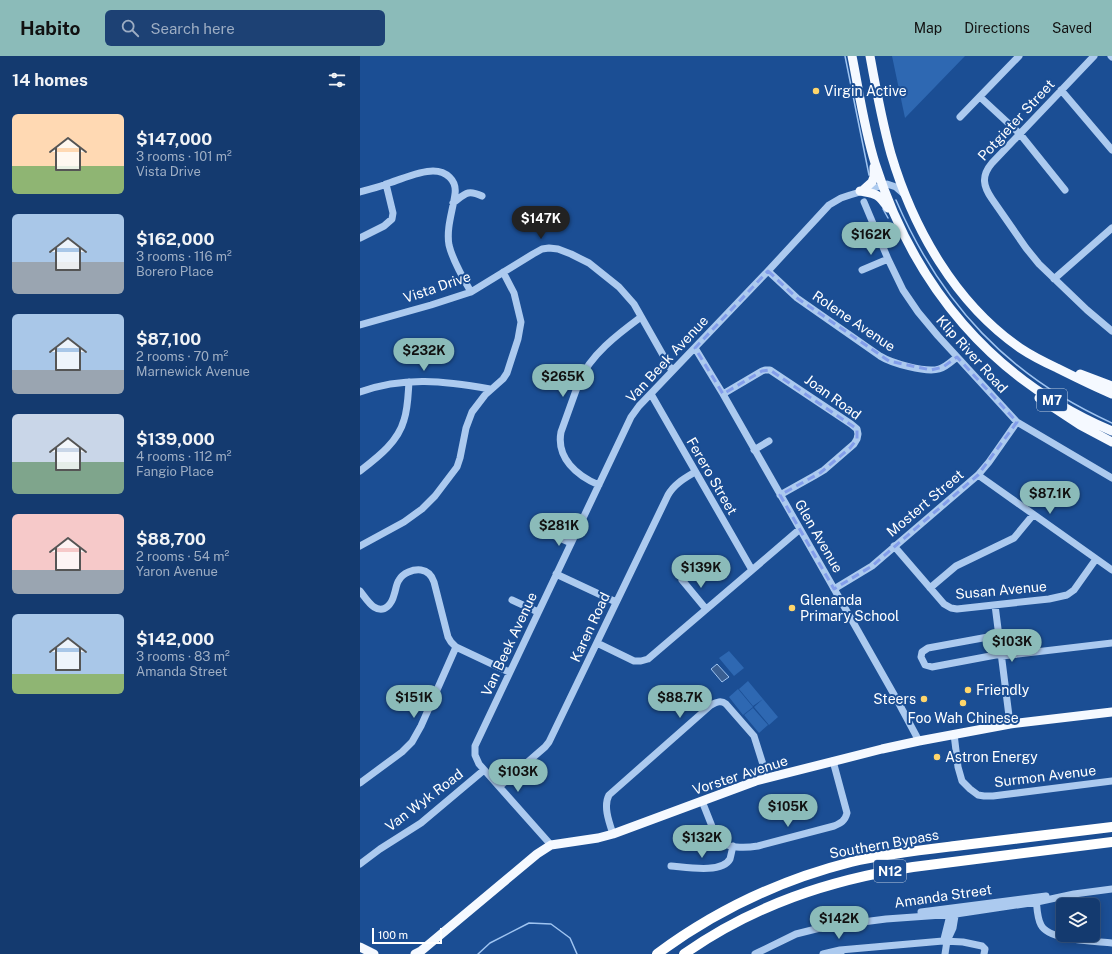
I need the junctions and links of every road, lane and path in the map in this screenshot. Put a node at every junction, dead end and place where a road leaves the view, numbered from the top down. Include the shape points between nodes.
1 (852, 56) edge
2 (870, 56) edge
3 (1019, 56) edge
4 (1094, 56) edge
5 (1061, 90) junction
6 (980, 97) junction
7 (960, 117) dead end
8 (1020, 134) junction
9 (1112, 150) edge
10 (875, 162) junction
11 (386, 184) junction
12 (883, 185) junction
13 (1065, 190) dead end
14 (861, 191) junction
15 (360, 192) edge
16 (905, 195) junction
17 (482, 196) dead end
18 (864, 202) dead end
19 (453, 203) junction
20 (898, 222) junction
21 (1112, 228) edge
22 (360, 238) edge
23 (888, 259) junction
24 (862, 270) dead end
25 (768, 271) junction
26 (503, 272) junction
27 (1054, 279) junction
28 (471, 292) junction
29 (641, 317) junction
30 (360, 325) edge
31 (1112, 331) edge
32 (695, 348) junction
33 (958, 357) junction
34 (998, 359) junction
35 (1050, 365) junction
36 (672, 371) junction
37 (409, 382) junction
38 (1112, 386) edge
39 (490, 389) junction
40 (360, 392) edge
41 (650, 394) junction
42 (723, 394) junction
43 (1112, 394) edge
44 (1018, 422) junction
45 (1112, 431) edge
46 (769, 440) dead end
47 (1112, 442) edge
48 (754, 450) junction
49 (360, 471) edge
50 (695, 472) junction
51 (978, 475) junction
52 (1112, 478) edge
53 (599, 484) junction
54 (780, 495) junction
55 (1033, 515) junction
56 (800, 529) junction
57 (537, 530) dead end
58 (571, 543) junction
59 (360, 546) edge
60 (894, 546) junction
61 (1096, 559) junction
62 (752, 570) junction
63 (1112, 570) edge
64 (556, 574) junction
65 (682, 580) dead end
66 (930, 588) junction
67 (834, 589) junction
68 (360, 591) edge
69 (512, 600) dead end
70 (616, 602) junction
71 (995, 605) junction
72 (706, 609) junction
73 (538, 612) junction
74 (999, 635) junction
75 (597, 643) junction
76 (1112, 643) edge
77 (456, 647) junction
78 (1001, 655) junction
79 (510, 672) junction
80 (1112, 712) edge
81 (1010, 724) junction
82 (954, 734) junction
83 (919, 740) junction
84 (833, 761) junction
85 (484, 770) junction
86 (768, 777) junction
87 (1112, 781) edge
88 (360, 783) edge
89 (500, 786) junction
90 (702, 801) junction
91 (1112, 827) edge
92 (613, 834) junction
93 (1112, 842) edge
94 (551, 845) junction
95 (733, 846) junction
96 (360, 864) edge
97 (671, 866) dead end
98 (1112, 889) edge
99 (1036, 899) junction
100 (953, 911) junction
101 (876, 919) junction
102 (945, 941) junction
103 (1112, 943) edge
104 (360, 947) edge
105 (840, 952) edge
106 (372, 954) edge
107 (415, 954) edge
108 (657, 954) edge
109 (684, 954) edge
110 (750, 954) edge
111 (755, 954) edge
112 (823, 954) edge
113 (945, 954) edge
114 (984, 954) edge

1 - 10 main road, M7
2 - 16 main road, M7 via 888,141
3 - 6 street
4 - 5 street, Potgieter Street
5 - 8 street, Potgieter Street
5 - 9 street
6 - 7 street
6 - 8 street
8 - 13 street
8 - 27 street, Potgieter Street via 988,168 985,185 1026,248
10 - 12 main road, M7
10 - 14 main road via 872,182
11 - 15 street
11 - 19 street via 409,176 438,171 453,181
11 - 22 street via 392,219
12 - 14 street, Van Beek Avenue
12 - 16 street via 896,187
12 - 20 main road, M7
14 - 20 main road via 880,197
14 - 25 street, Van Beek Avenue via 841,198 829,206
16 - 35 main road, M7 via 938,258 972,306 1007,338
17 - 19 street via 468,192
18 - 23 street, Klip River Road
19 - 28 street via 449,243
20 - 34 main road, M7 via 916,259 944,301 975,338
21 - 27 street
23 - 24 street
23 - 33 street, Klip River Road via 908,298
25 - 32 street, Van Beek Avenue
25 - 33 street, Rolene Avenue via 797,298 889,362 924,370 937,370
26 - 28 street, Vista Drive
26 - 29 street, Vista Drive via 542,249 563,251 589,263 619,287
26 - 39 street via 514,293 521,326 507,374
27 - 31 street, Potgieter Street
28 - 30 street, Vista Drive
29 - 36 street, Vista Drive
29 - 53 street via 609,342 582,374 561,432 561,448 569,463 580,475
32 - 36 street, Van Beek Avenue
32 - 42 street, Glen Avenue
33 - 44 street, Klip River Road
34 - 45 main road, M7 via 1051,399
34 - 47 main road via 1012,376 1038,398
35 - 38 main road
35 - 43 main road, M7
36 - 41 street, Van Beek Avenue
37 - 39 street via 438,382
37 - 40 street via 385,384
37 - 49 street via 406,411 399,434 391,445
39 - 59 street via 472,412 459,462 440,490 411,517
41 - 50 street, Ferero Street
41 - 53 street, Van Beek Avenue via 631,417
42 - 48 street, Glen Avenue
42 - 54 street, Joan Road via 762,371 770,370 857,429 858,437 854,444 820,473
44 - 51 street, Mostert Street
44 - 52 street, Klip River Road
46 - 48 street
48 - 54 street, Glen Avenue
50 - 62 street, Ferero Street
50 - 70 street, Karen Road via 670,490
51 - 55 street
51 - 60 street, Mostert Street
53 - 58 street, Van Beek Avenue
54 - 56 street, Glen Avenue
55 - 61 street
55 - 66 street via 1014,538 956,566
56 - 62 street
56 - 67 street, Glen Avenue
57 - 58 street
58 - 64 street, Van Beek Avenue
60 - 66 street, Susan Avenue
60 - 67 street, Mostert Street via 869,568
61 - 63 street
61 - 71 street, Susan Avenue via 1070,594
62 - 72 street
64 - 70 street
64 - 73 street, Van Beek Avenue
65 - 72 street
66 - 71 street, Susan Avenue via 944,604 954,609
67 - 83 street, Glen Avenue
68 - 77 street via 374,607 383,609 392,602 400,578 416,570 428,573 434,582 448,637
69 - 73 street
70 - 75 street, Karen Road
71 - 74 street
72 - 75 street via 645,660 634,661
73 - 79 street, Van Beek Avenue
74 - 78 street
74 - 78 street via 928,648 922,652 921,657 929,667
75 - 89 street, Karen Road via 546,747
76 - 78 street
77 - 79 street
77 - 88 street via 412,742
78 - 81 street
79 - 85 street, Van Beek Avenue via 474,749
80 - 81 main road, Vorster Avenue
81 - 82 main road, Vorster Avenue
82 - 83 main road, Vorster Avenue
82 - 87 street, Surmon Avenue via 961,780 981,796
83 - 84 main road, Vorster Avenue
84 - 86 main road, Vorster Avenue
84 - 95 street via 847,811 842,822 758,846
85 - 89 street
85 - 96 street, Van Wyk Road via 421,823
86 - 90 main road, Vorster Avenue
86 - 92 street via 754,736 726,704 714,703 609,795 606,808
89 - 94 street
90 - 92 main road, Vorster Avenue
90 - 95 street via 717,839
91 - 108 highway, Southern Bypass / N12 via 909,852 825,869 777,886 735,906 703,923
92 - 94 main road, Vorster Avenue
93 - 109 highway, Southern Bypass / N12 via 913,867 835,883 758,911
94 - 107 main road, Vorster Avenue
95 - 97 street via 730,859 718,867 710,869
98 - 99 street, Amanda Street
99 - 100 street, Amanda Street
99 - 103 street via 1039,921 1046,932 1062,937
100 - 101 street, Amanda Street
100 - 102 street
101 - 110 street, Amanda Street via 807,928
101 - 111 street, Amanda Street via 808,931 784,939
102 - 105 street
102 - 113 street
102 - 114 street via 982,946 985,949
104 - 106 main road
105 - 112 street

